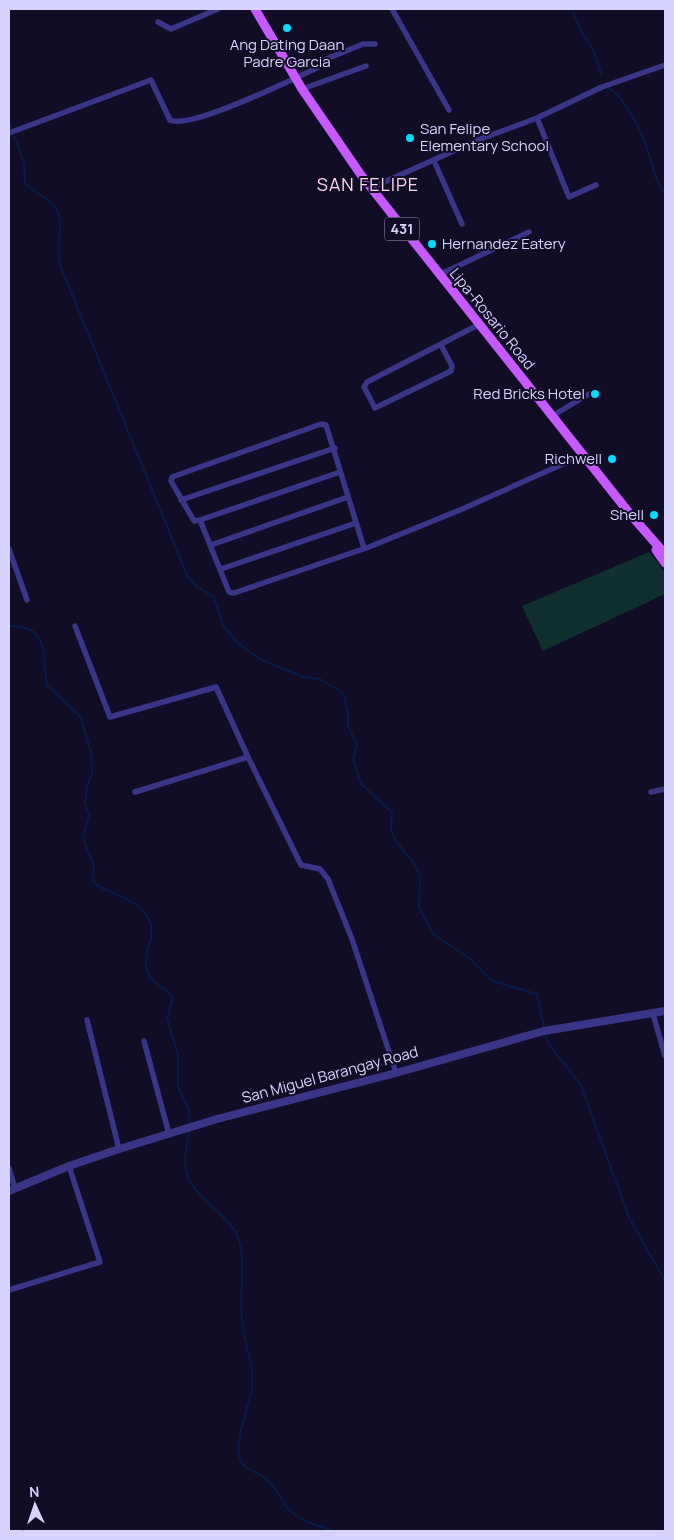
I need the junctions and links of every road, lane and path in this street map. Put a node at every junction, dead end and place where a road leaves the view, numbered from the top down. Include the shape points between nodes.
1 (218, 9) edge
2 (255, 9) edge
3 (392, 9) edge
4 (158, 22) dead end
5 (376, 44) dead end
6 (665, 65) edge
7 (366, 66) dead end
8 (294, 77) junction
9 (302, 89) junction
10 (449, 110) dead end
11 (537, 118) junction
12 (9, 134) edge
13 (434, 161) junction
14 (596, 184) dead end
15 (371, 188) junction
16 (462, 224) dead end
17 (529, 232) dead end
18 (439, 275) junction
19 (478, 325) junction
20 (440, 345) junction
21 (589, 394) dead end
22 (552, 416) junction
23 (335, 448) junction
24 (583, 455) junction
25 (340, 472) junction
26 (348, 497) junction
27 (181, 500) junction
28 (200, 520) junction
29 (356, 523) junction
30 (652, 540) junction
31 (211, 545) junction
32 (364, 548) junction
33 (9, 549) edge
34 (665, 554) edge
35 (665, 563) edge
36 (221, 569) junction
37 (26, 600) dead end
38 (75, 626) dead end
39 (248, 757) junction
40 (665, 789) edge
41 (134, 792) dead end
42 (651, 792) dead end
43 (665, 1011) edge
44 (654, 1014) junction
45 (87, 1020) dead end
46 (144, 1041) dead end
47 (665, 1056) edge
48 (396, 1073) junction
49 (169, 1134) junction
50 (119, 1149) junction
51 (69, 1166) junction
52 (9, 1168) edge
53 (12, 1190) edge
54 (9, 1290) edge

1 - 4 street via 171,29
2 - 8 main road, Lipa-Rosario Road / 431
3 - 10 street
5 - 8 street via 363,44
6 - 11 street via 602,87
7 - 9 street
8 - 9 main road, Lipa-Rosario Road / 431
8 - 12 street via 261,94 184,123 170,120 151,80
9 - 15 main road, Lipa-Rosario Road / 431
11 - 13 street
11 - 14 street via 569,197
13 - 15 street
13 - 16 street
15 - 18 main road, Lipa-Rosario Road / 431
17 - 18 street
18 - 19 main road, Lipa-Rosario Road / 431
19 - 20 street
19 - 22 main road, Lipa-Rosario Road / 431
20 - 20 street via 367,382 364,387 374,408 451,371 452,366
21 - 22 street
22 - 24 main road, Lipa-Rosario Road / 431
23 - 25 street
23 - 27 street
23 - 27 street via 326,425 321,424 175,475 171,481
24 - 30 main road, Lipa-Rosario Road / 431
24 - 32 street via 460,510
25 - 26 street
25 - 28 street
26 - 29 street
26 - 31 street
27 - 28 street via 194,521
28 - 31 street
29 - 32 street
29 - 36 street
30 - 34 main road, Lipa-Rosario Road
30 - 35 main road, Lipa-Rosario Road
31 - 36 street
32 - 36 street via 234,593 230,592
33 - 37 street
38 - 39 street via 110,717 216,687
39 - 41 street
39 - 48 street via 301,865 320,869 328,879 352,939
40 - 42 street
43 - 44 street, San Miguel Barangay Road
44 - 47 street
44 - 48 street, San Miguel Barangay Road via 544,1031
45 - 50 street
46 - 49 street
48 - 49 street, San Miguel Barangay Road via 226,1116
49 - 50 street, San Miguel Barangay Road
50 - 51 street, San Miguel Barangay Road
51 - 53 street, San Miguel Barangay Road
51 - 54 street via 100,1262
52 - 53 street

